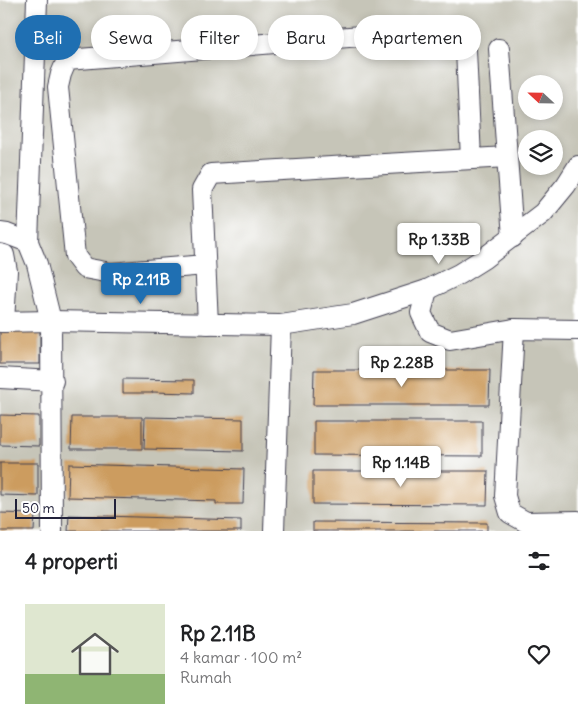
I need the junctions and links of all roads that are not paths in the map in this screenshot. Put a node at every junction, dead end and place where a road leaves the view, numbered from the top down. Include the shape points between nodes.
1 (37, 0) edge
2 (499, 49) dead end
3 (507, 157) junction
4 (471, 160) junction
5 (578, 166) edge
6 (0, 233) edge
7 (512, 237) junction
8 (28, 242) junction
9 (0, 254) edge
10 (205, 265) junction
11 (427, 290) junction
12 (51, 321) junction
13 (2, 322) edge
14 (208, 324) junction
15 (281, 325) junction
16 (514, 329) junction
17 (578, 330) edge
18 (0, 378) edge
19 (53, 381) junction
20 (578, 521) edge
21 (52, 531) edge
22 (274, 531) edge

1 - 8 street
2 - 3 street
3 - 4 street
3 - 7 street
4 - 10 street via 211,174 202,190
4 - 10 street via 466,50 461,33 447,30 67,60 58,87 75,256 84,268 111,273
5 - 7 street via 543,213
6 - 8 street
7 - 11 street via 459,274
8 - 12 street
9 - 13 street via 4,255 7,271
10 - 14 street
11 - 15 street via 354,314
11 - 16 street via 421,313 430,332 450,340
12 - 13 street
12 - 14 street
12 - 19 street
14 - 15 street
15 - 22 street
16 - 17 street
16 - 20 street via 505,496 510,513 526,522
18 - 19 street
19 - 21 street

